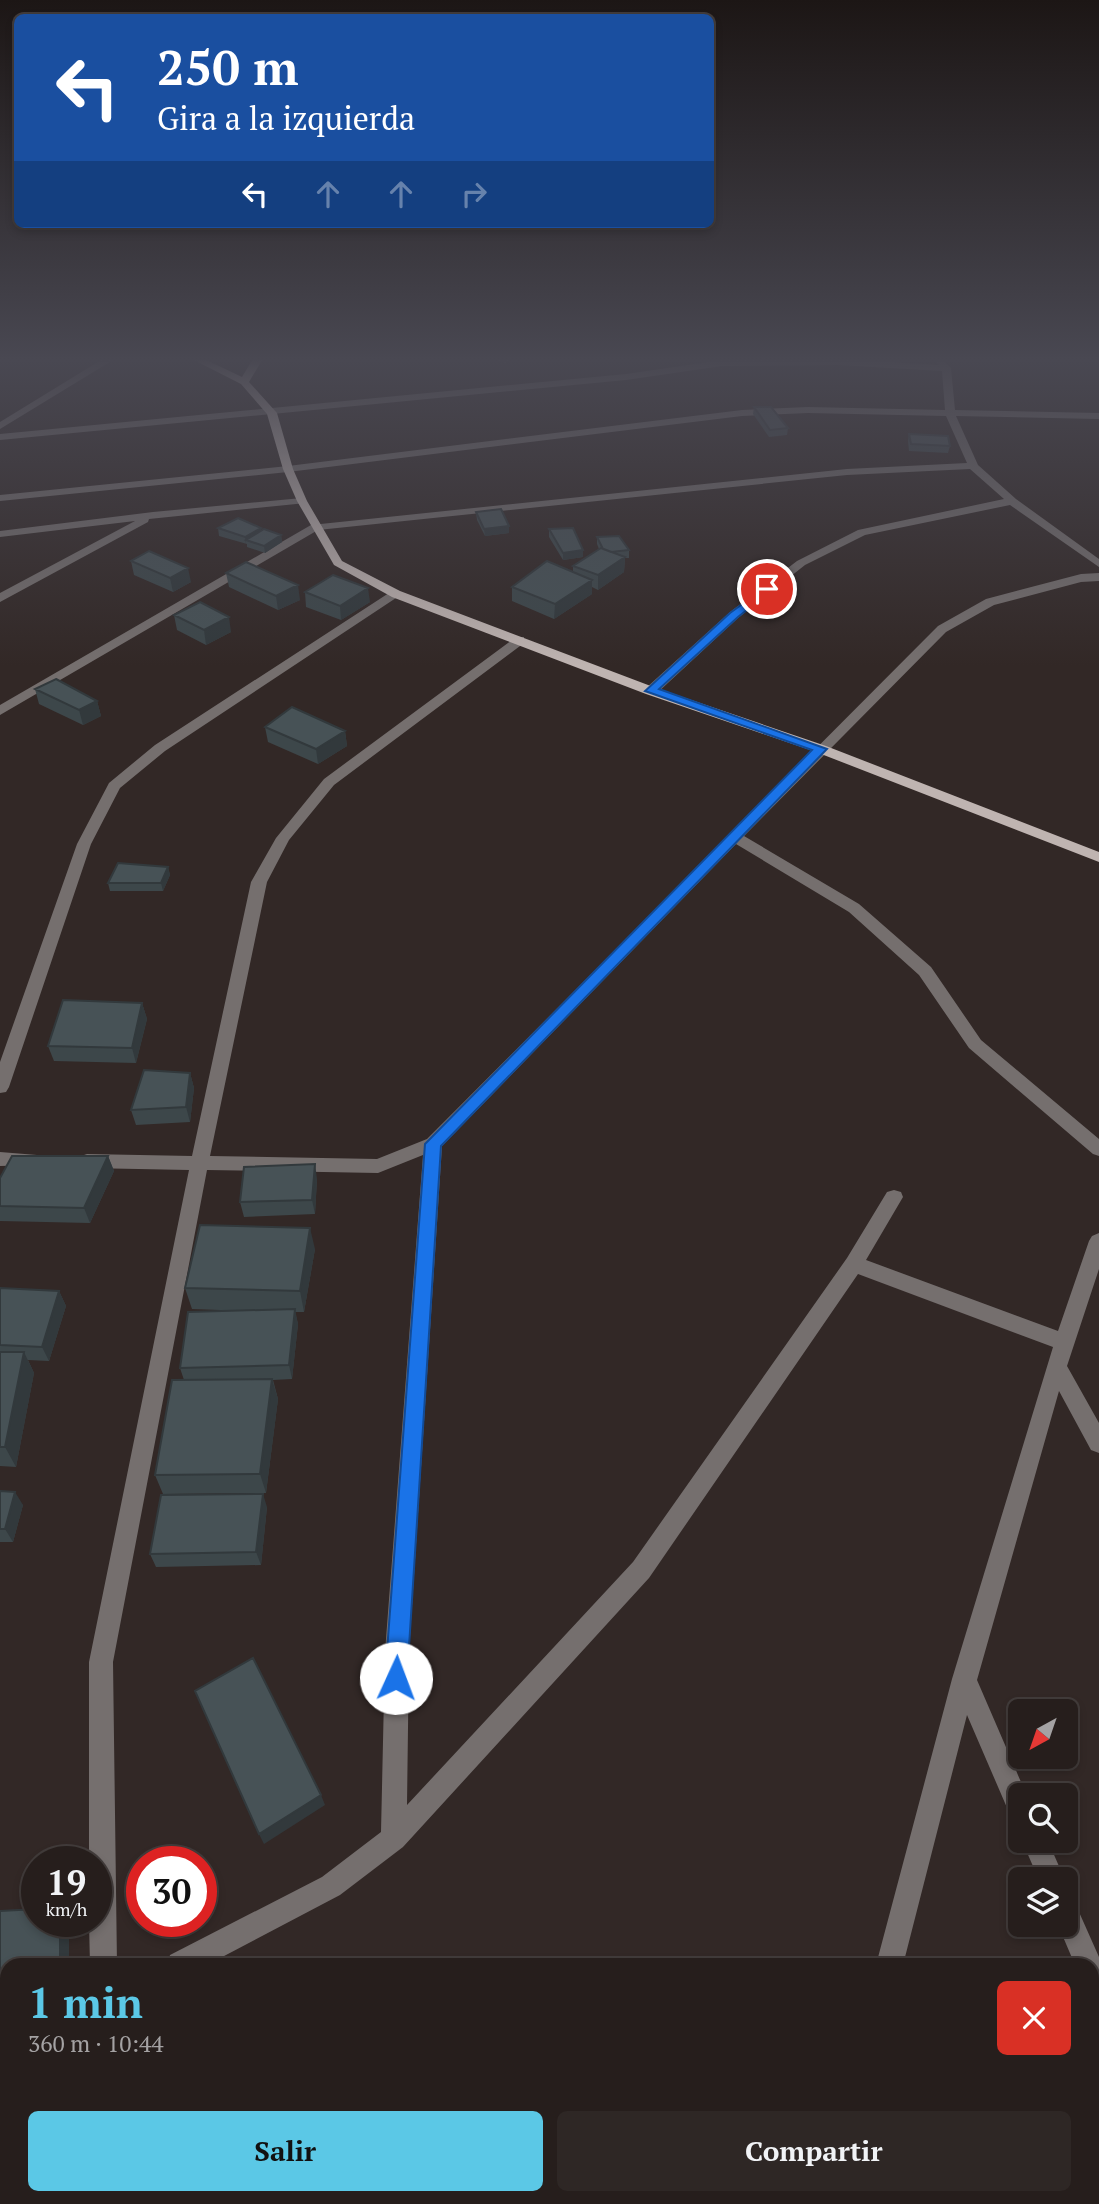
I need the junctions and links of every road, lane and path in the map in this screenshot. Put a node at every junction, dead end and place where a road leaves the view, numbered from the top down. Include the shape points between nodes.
1 (285, 460) edge
2 (362, 460) edge
3 (970, 460) edge
4 (973, 466) junction
5 (288, 469) junction
6 (0, 498) edge
7 (302, 501) junction
8 (1012, 501) junction
9 (153, 515) junction
10 (316, 527) junction
11 (0, 534) edge
12 (1099, 564) edge
13 (1099, 577) edge
14 (396, 594) junction
15 (0, 598) edge
16 (520, 640) junction
17 (651, 691) junction
18 (0, 711) edge
19 (821, 749) junction
20 (734, 837) junction
21 (1099, 857) edge
22 (0, 1087) edge
23 (433, 1144) junction
24 (1099, 1149) edge
25 (0, 1159) edge
26 (199, 1164) junction
27 (894, 1197) dead end
28 (1099, 1241) edge
29 (854, 1264) junction
30 (1063, 1342) junction
31 (1056, 1367) junction
32 (1099, 1443) edge
33 (964, 1679) junction
34 (1009, 1783) edge
35 (394, 1838) junction
36 (1077, 1937) edge
37 (103, 1958) edge
38 (193, 1958) edge
39 (891, 1958) edge
40 (1086, 1958) edge

1 - 5 main road
2 - 5 street
3 - 4 street
4 - 8 street
4 - 10 street via 847,472
5 - 6 street
5 - 7 main road
7 - 9 street
7 - 10 main road
8 - 12 street
8 - 17 street via 862,532 801,563 734,615
9 - 11 street
9 - 15 street
10 - 14 main road via 338,563
10 - 18 street
13 - 19 street via 990,602 942,629
14 - 16 main road
14 - 22 street via 160,748 114,786 84,844
16 - 17 main road
16 - 26 street via 329,782 283,838 259,882
17 - 19 main road
19 - 20 street
19 - 21 main road
20 - 23 street
20 - 24 street via 854,908 925,971 975,1044
23 - 26 street via 378,1166
23 - 35 street via 397,1652
25 - 26 street
26 - 37 street via 101,1662
27 - 29 street
28 - 30 street
29 - 30 street
29 - 35 street via 641,1570
30 - 31 street
31 - 32 street
31 - 33 street
33 - 34 street
33 - 39 street
35 - 38 street via 331,1886
36 - 40 street

